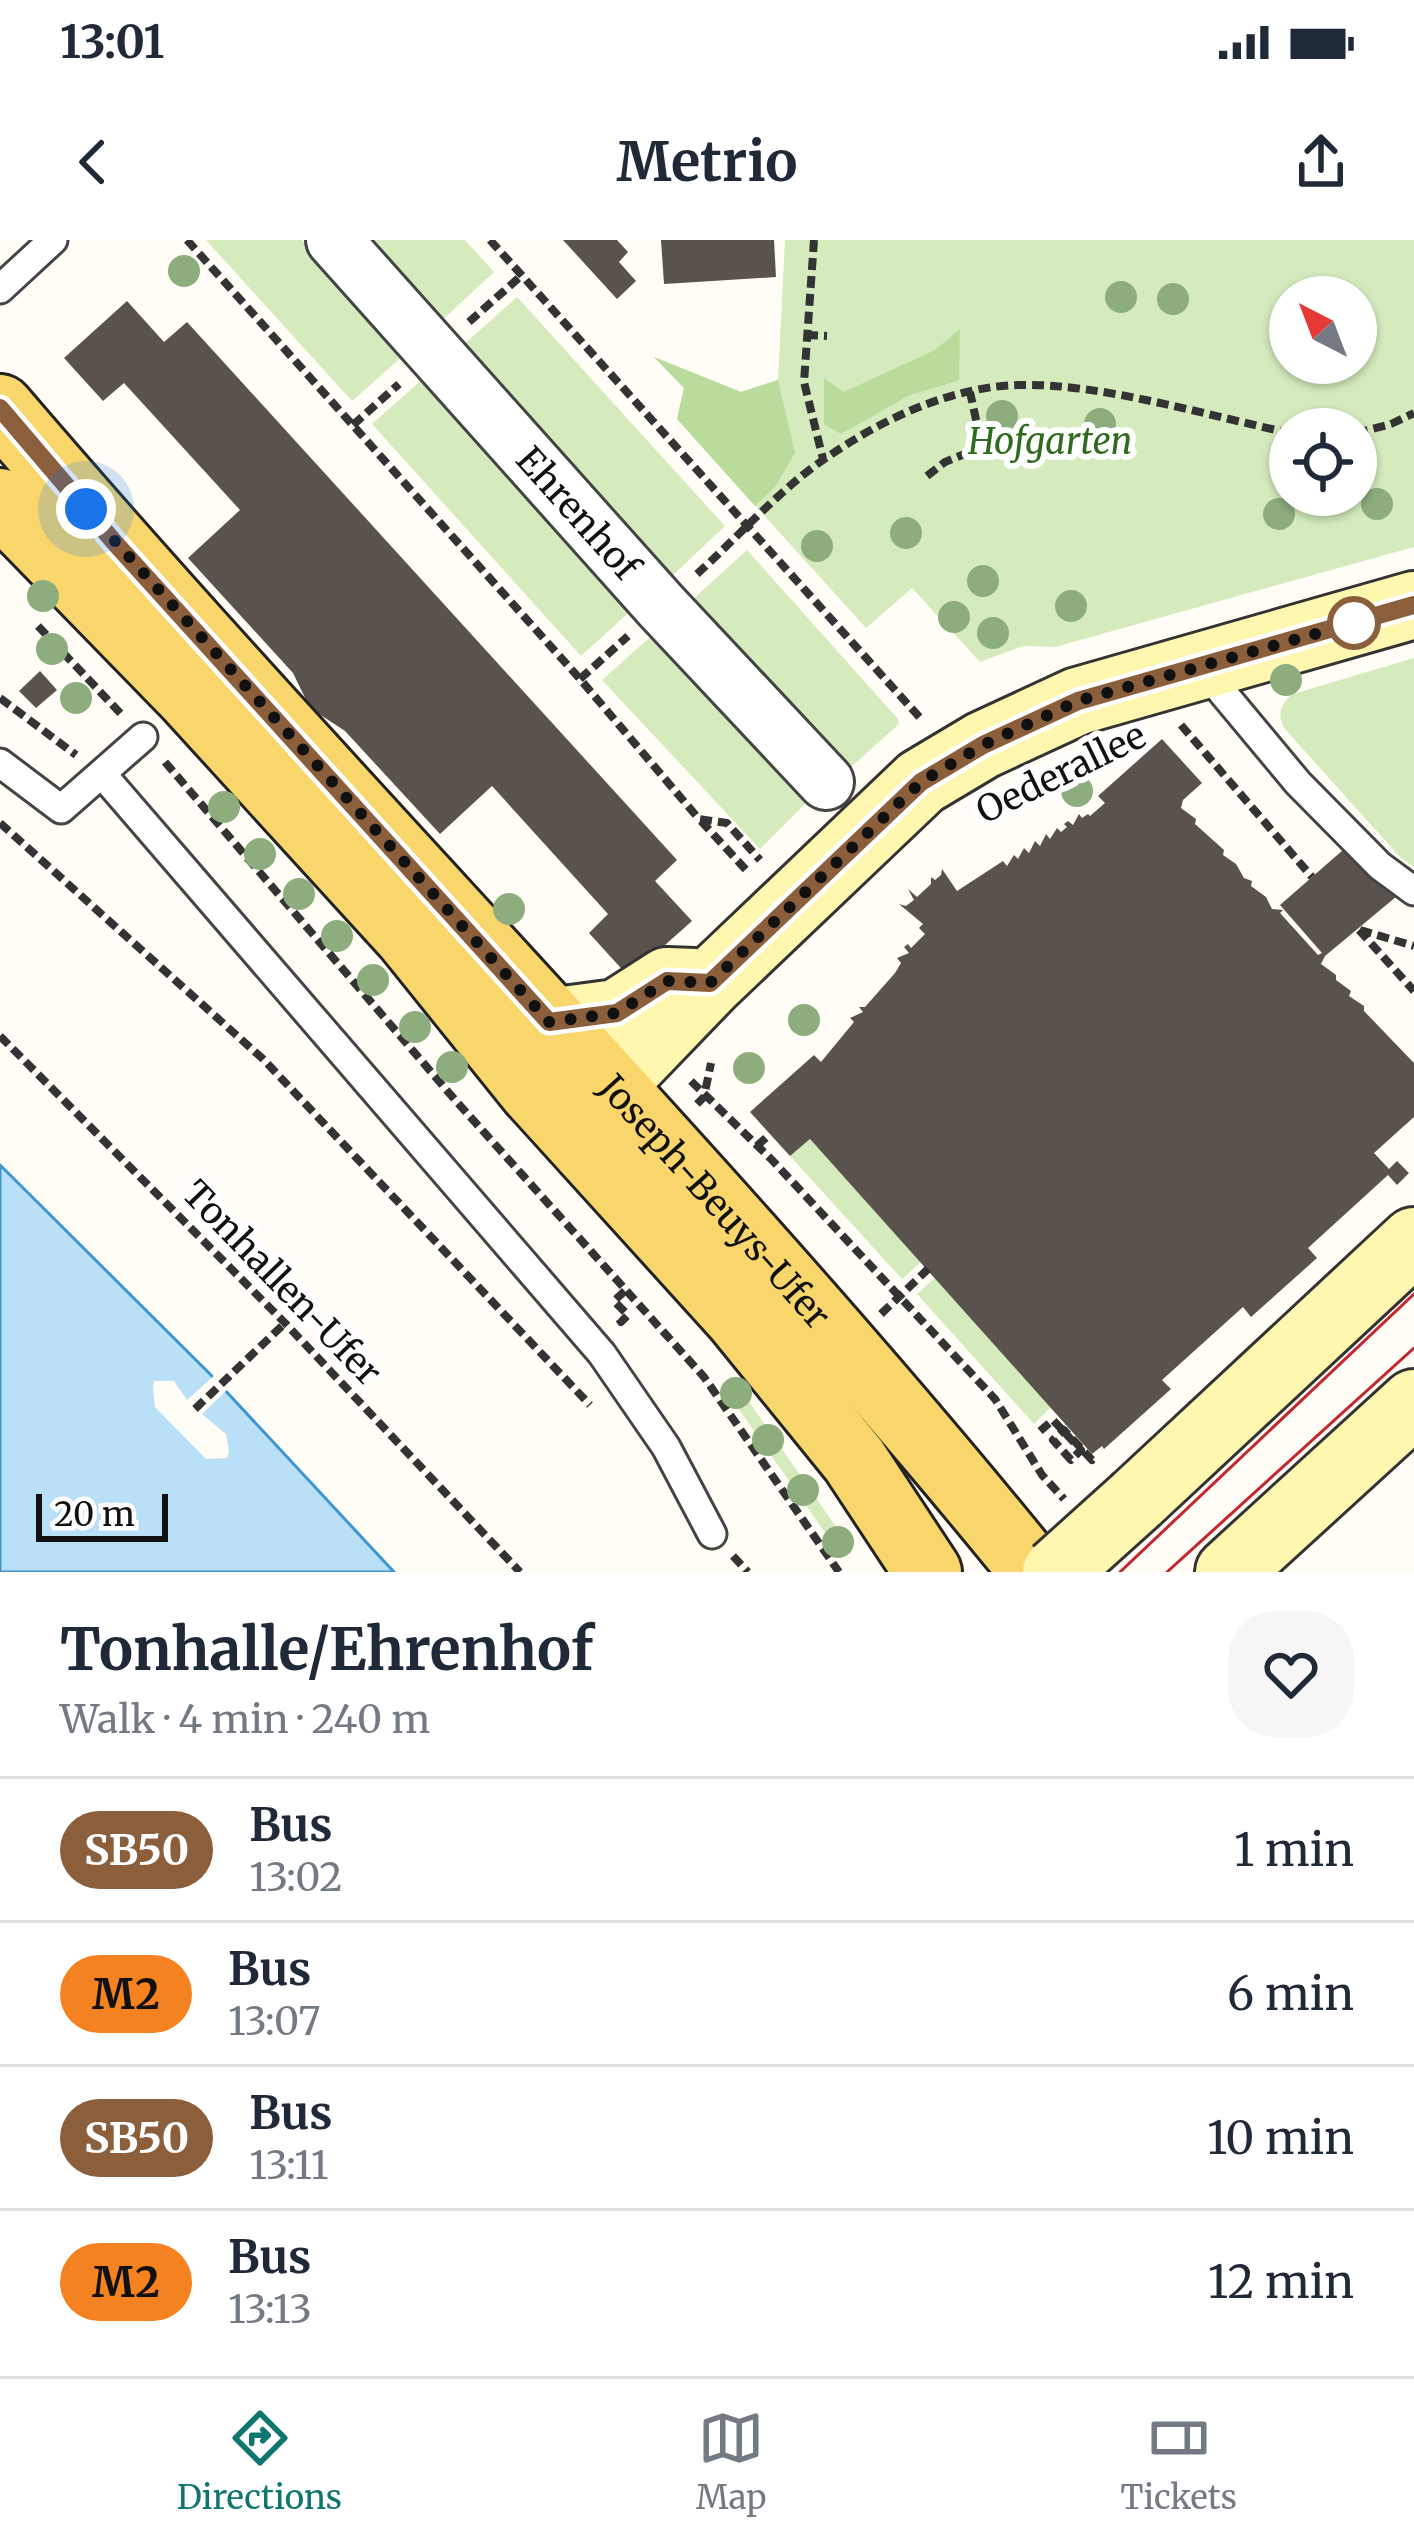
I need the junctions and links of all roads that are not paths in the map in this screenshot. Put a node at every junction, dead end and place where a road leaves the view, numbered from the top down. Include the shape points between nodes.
1 (53, 240) edge
2 (334, 240) edge
3 (0, 290) edge
4 (0, 408) edge
5 (0, 502) edge
6 (1414, 605) edge
7 (1203, 696) junction
8 (143, 737) road end
9 (0, 763) edge
10 (102, 775) junction
11 (826, 782) dead end
12 (1414, 891) edge
13 (710, 983) junction
14 (549, 1022) junction
15 (595, 1115) junction
16 (1414, 1241) edge
17 (1414, 1403) edge
18 (712, 1534) road end
19 (928, 1572) edge
20 (1034, 1572) edge
21 (1057, 1572) edge
22 (1228, 1572) edge

1 - 3 lane
2 - 11 street, Ehrenhof
4 - 14 main road, Joseph-Beuys-Ufer
5 - 15 main road, Joseph-Beuys-Ufer via 247,758 408,936 532,1090
6 - 7 main road, Oederallee
7 - 12 lane
7 - 13 main road, Oederallee via 1078,701 983,745 921,782
8 - 10 lane
9 - 10 lane via 61,809
10 - 18 lane via 602,1354 666,1447
13 - 14 main road via 667,981 617,1013
13 - 15 main road, Oederallee
14 - 15 main road, Joseph-Beuys-Ufer
15 - 19 main road, Joseph-Beuys-Ufer via 737,1316 854,1460
15 - 20 main road, Joseph-Beuys-Ufer via 801,1293
16 - 21 main road, bridge via 1123,1479
17 - 22 main road

